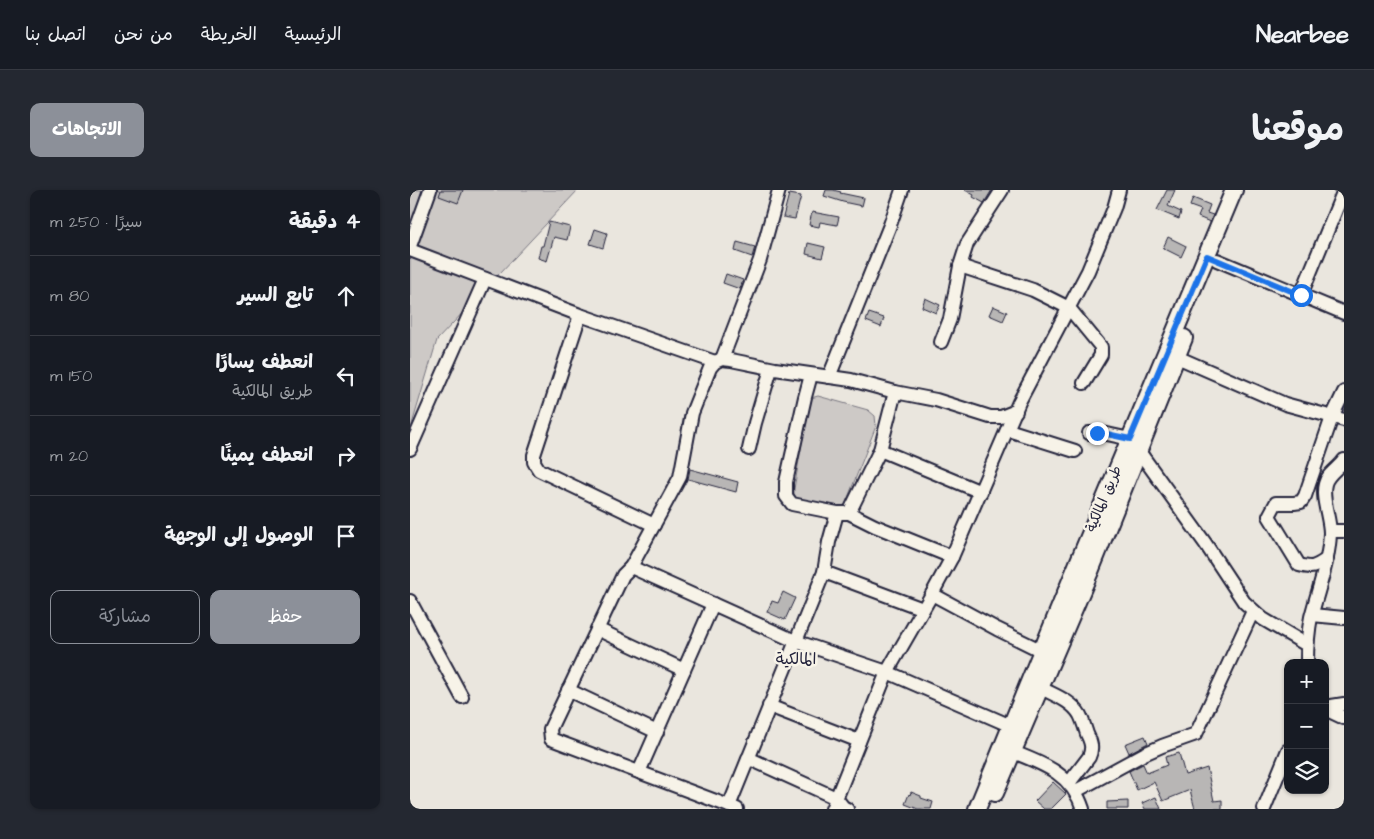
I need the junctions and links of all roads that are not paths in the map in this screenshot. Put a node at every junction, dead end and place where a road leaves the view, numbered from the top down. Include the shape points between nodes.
1 (430, 190) edge
2 (778, 190) edge
3 (902, 190) edge
4 (1002, 190) edge
5 (1119, 190) edge
6 (1234, 190) edge
7 (1246, 190) edge
8 (1344, 190) edge
9 (410, 246) edge
10 (410, 250) edge
11 (1212, 258) junction
12 (960, 266) junction
13 (485, 279) junction
14 (1301, 295) junction
15 (1069, 308) junction
16 (1344, 313) edge
17 (580, 315) junction
18 (1179, 336) junction
19 (941, 342) dead end
20 (1177, 357) junction
21 (718, 360) junction
22 (771, 369) junction
23 (811, 375) junction
24 (829, 377) junction
25 (1084, 383) dead end
26 (894, 392) junction
27 (1344, 392) edge
28 (1016, 411) junction
29 (1338, 418) edge
30 (1008, 430) junction
31 (1090, 433) dead end
32 (1134, 445) junction
33 (410, 449) edge
34 (749, 449) dead end
35 (880, 450) junction
36 (1075, 451) dead end
37 (1344, 460) edge
38 (981, 492) junction
39 (843, 513) junction
40 (654, 525) junction
41 (1330, 531) junction
42 (1344, 532) edge
43 (952, 557) junction
44 (1326, 559) junction
45 (1084, 566) junction
46 (631, 567) junction
47 (824, 572) junction
48 (932, 594) junction
49 (410, 601) edge
50 (713, 604) junction
51 (923, 609) junction
52 (1253, 611) junction
53 (1312, 615) junction
54 (1344, 618) edge
55 (597, 629) junction
56 (795, 641) junction
57 (1307, 645) junction
58 (1042, 651) junction
59 (1307, 659) edge
60 (684, 670) junction
61 (887, 672) junction
62 (1041, 688) junction
63 (568, 690) junction
64 (462, 697) dead end
65 (1344, 704) edge
66 (769, 706) junction
67 (1329, 707) edge
68 (1329, 710) edge
69 (1344, 718) edge
70 (1011, 726) junction
71 (657, 732) junction
72 (859, 741) junction
73 (1012, 752) junction
74 (748, 758) junction
75 (1284, 760) edge
76 (639, 772) junction
77 (1072, 787) junction
78 (834, 804) edge
79 (733, 807) edge
80 (847, 809) edge
81 (977, 809) edge
82 (989, 809) edge
83 (1084, 809) edge
84 (1264, 809) edge

1 - 9 street
2 - 21 street via 760,260
3 - 24 street
4 - 12 street via 967,244
5 - 15 street via 1088,271
6 - 11 main road, طريق المالكية
7 - 11 main road, طريق المالكية
8 - 14 street
10 - 13 street
11 - 14 street
11 - 18 main road, طريق المالكية
12 - 15 street via 1033,290
12 - 19 street via 950,319
13 - 17 street
13 - 33 street
14 - 16 street
15 - 25 street via 1101,347 1101,355
15 - 28 street
17 - 21 street
17 - 40 street via 534,462 539,470
18 - 20 main road, طريق المالكية
18 - 32 main road, طريق المالكية
20 - 29 street via 1284,404
20 - 32 main road, طريق المالكية
21 - 22 street
21 - 40 street via 710,368 692,413 680,477
22 - 23 street
22 - 34 street
23 - 24 street
23 - 39 street via 786,482 786,496 792,504
24 - 26 street
26 - 28 street via 936,400 990,417
26 - 35 street
27 - 29 street
28 - 30 street
29 - 44 street via 1302,502 1276,504 1268,516 1299,565 1316,566
30 - 36 street
30 - 38 street
31 - 32 street via 1107,434
32 - 45 main road, طريق المالكية
32 - 52 street
35 - 38 street
35 - 39 street
37 - 41 street via 1324,484
38 - 43 street
39 - 43 street
39 - 47 street via 828,542
40 - 46 street
41 - 42 street
41 - 44 street
43 - 48 street
44 - 53 street
45 - 58 main road, طريق المالكية
45 - 62 main road, طريق المالكية
46 - 50 street
46 - 55 street via 623,575
47 - 51 street
47 - 56 street
48 - 51 street
48 - 58 street
49 - 64 street
50 - 56 street
50 - 60 street
51 - 61 street
52 - 57 street
52 - 77 street via 1196,734
53 - 54 street
53 - 57 street
55 - 60 street
55 - 63 street
56 - 61 street
56 - 66 street
57 - 59 street
58 - 70 main road, طريق المالكية
60 - 71 street
61 - 70 street
61 - 72 street
62 - 73 main road, طريق المالكية
62 - 77 street via 1068,702 1076,710 1092,745 1092,753
63 - 71 street
63 - 76 street via 550,729 551,739
65 - 67 street
66 - 72 street
66 - 74 street
68 - 69 street
70 - 81 main road, طريق المالكية
71 - 76 street
72 - 78 street
73 - 77 street via 1043,764
73 - 82 main road, طريق المالكية
74 - 78 street
74 - 79 street
75 - 84 street
76 - 79 street
77 - 83 street
78 - 80 street

